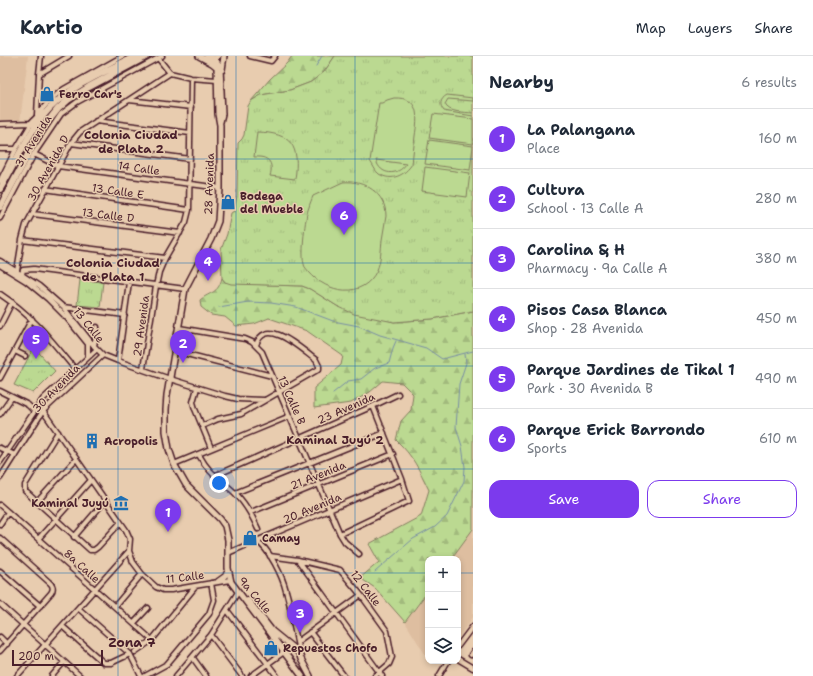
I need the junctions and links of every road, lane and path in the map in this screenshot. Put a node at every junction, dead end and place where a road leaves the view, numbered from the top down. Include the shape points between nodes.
1 (42, 56) edge
2 (69, 56) edge
3 (123, 56) edge
4 (136, 56) edge
5 (147, 56) edge
6 (199, 56) edge
7 (218, 56) edge
8 (224, 56) edge
9 (250, 56) edge
10 (275, 56) edge
11 (160, 57) edge
12 (207, 58) edge
13 (217, 65) junction
14 (170, 73) junction
15 (39, 74) junction
16 (191, 78) junction
17 (219, 80) junction
18 (128, 100) junction
19 (37, 101) junction
20 (48, 107) junction
21 (191, 107) junction
22 (37, 116) junction
23 (96, 121) junction
24 (32, 123) junction
25 (0, 124) edge
26 (190, 134) junction
27 (70, 143) junction
28 (0, 149) edge
29 (16, 149) junction
30 (34, 154) junction
31 (190, 158) junction
32 (58, 166) junction
33 (2, 178) edge
34 (190, 184) junction
35 (0, 186) edge
36 (220, 188) junction
37 (0, 189) edge
38 (45, 190) junction
39 (0, 207) edge
40 (189, 210) junction
41 (33, 214) junction
42 (0, 218) edge
43 (180, 233) junction
44 (22, 240) junction
45 (165, 258) junction
46 (0, 261) edge
47 (18, 262) junction
48 (4, 266) edge
49 (34, 269) junction
50 (17, 271) junction
51 (0, 272) edge
52 (22, 274) junction
53 (129, 282) junction
54 (156, 286) junction
55 (185, 289) junction
56 (0, 294) edge
57 (12, 302) junction
58 (63, 307) junction
59 (125, 315) junction
60 (32, 319) junction
61 (0, 326) edge
62 (97, 327) dead end
63 (179, 328) junction
64 (89, 340) junction
65 (256, 345) junction
66 (95, 348) junction
67 (15, 351) junction
68 (175, 351) junction
69 (89, 355) junction
70 (103, 355) junction
71 (25, 356) dead end
72 (118, 362) junction
73 (75, 369) junction
74 (143, 369) junction
75 (272, 376) junction
76 (0, 378) edge
77 (170, 379) junction
78 (197, 388) junction
79 (0, 391) edge
80 (279, 392) junction
81 (398, 394) dead end
82 (46, 396) junction
83 (12, 397) junction
84 (264, 400) junction
85 (53, 401) junction
86 (373, 406) junction
87 (34, 411) junction
88 (43, 411) junction
89 (0, 414) edge
90 (290, 416) junction
91 (202, 426) junction
92 (58, 432) junction
93 (384, 433) junction
94 (299, 439) junction
95 (0, 448) edge
96 (211, 448) junction
97 (7, 451) junction
98 (392, 454) junction
99 (15, 455) junction
100 (199, 455) junction
101 (76, 459) junction
102 (0, 462) edge
103 (310, 462) junction
104 (174, 464) junction
105 (214, 476) junction
106 (0, 478) edge
107 (402, 479) junction
108 (91, 480) junction
109 (319, 485) junction
110 (235, 493) junction
111 (105, 501) junction
112 (37, 502) junction
113 (0, 505) edge
114 (330, 510) junction
115 (8, 512) junction
116 (251, 512) junction
117 (55, 519) junction
118 (120, 523) junction
119 (0, 524) edge
120 (258, 529) dead end
121 (340, 534) junction
122 (74, 537) junction
123 (266, 537) junction
124 (0, 538) edge
125 (39, 538) junction
126 (256, 541) junction
127 (266, 550) junction
128 (129, 551) junction
129 (228, 553) junction
130 (359, 554) dead end
131 (270, 556) junction
132 (298, 560) junction
133 (120, 562) junction
134 (133, 562) junction
135 (228, 570) junction
136 (0, 571) edge
137 (142, 574) junction
138 (230, 580) junction
139 (213, 583) junction
140 (196, 586) junction
141 (95, 589) junction
142 (238, 592) junction
143 (361, 595) junction
144 (0, 604) edge
145 (40, 606) junction
146 (115, 606) junction
147 (78, 608) junction
148 (148, 608) dead end
149 (227, 610) junction
150 (336, 614) junction
151 (134, 623) junction
152 (23, 625) junction
153 (62, 626) junction
154 (473, 626) edge
155 (471, 631) edge
156 (310, 632) junction
157 (211, 635) junction
158 (0, 637) edge
159 (152, 640) junction
160 (297, 642) junction
161 (461, 643) edge
162 (7, 644) junction
163 (46, 645) junction
164 (0, 651) edge
165 (135, 652) dead end
166 (284, 652) junction
167 (299, 653) junction
168 (130, 654) junction
169 (193, 658) junction
170 (301, 659) junction
171 (461, 661) edge
172 (64, 662) junction
173 (293, 663) junction
174 (267, 664) junction
175 (446, 664) edge
176 (473, 668) edge
177 (380, 674) edge
178 (17, 676) edge
179 (52, 676) edge
180 (80, 676) edge
181 (141, 676) edge
182 (145, 676) edge
183 (176, 676) edge
184 (206, 676) edge
185 (242, 676) edge
186 (251, 676) edge
187 (276, 676) edge
188 (302, 676) edge
189 (310, 676) edge
190 (344, 676) edge
191 (375, 676) edge
192 (439, 676) edge

1 - 15 street
2 - 15 street
3 - 20 street, 31 Avenida via 64,89
4 - 20 highway via 72,89
5 - 39 highway via 89,87 58,109 41,130
6 - 12 main road
7 - 12 main road
7 - 13 street
8 - 13 street
8 - 17 main road
9 - 10 street via 268,61
11 - 14 street
11 - 30 street, 31 Avenida via 77,102 61,114
12 - 13 main road
13 - 17 main road, 28 Avenida via 220,67
14 - 16 street
14 - 18 street, 30 Avenida D
15 - 19 street
16 - 17 street
16 - 21 street, 29 Avenida
17 - 36 main road, 28 Avenida via 222,114
18 - 21 street
18 - 23 street, 30 Avenida D
19 - 20 street
19 - 22 street
20 - 22 street, 31 Avenida
20 - 24 highway
20 - 37 highway
21 - 26 street, 29 Avenida
22 - 24 street, 31 Avenida
23 - 26 street
23 - 27 street, 30 Avenida D
24 - 25 street
24 - 29 street, 31 Avenida
26 - 31 street, 29 Avenida
27 - 31 street
27 - 32 street, 30 Avenida D
28 - 29 street
29 - 33 street, 31 Avenida
30 - 32 street, 14 Calle
30 - 42 street, 31 Avenida
31 - 34 street, 29 Avenida
32 - 34 street, 14 Calle
32 - 38 street, 30 Avenida D
33 - 35 highway
34 - 36 street, 14 Calle
34 - 40 street, 29 Avenida
36 - 55 main road, 28 Avenida via 218,222
38 - 40 street, 13 Calle E
38 - 41 street, 30 Avenida D
40 - 43 street, 29 Avenida
41 - 43 street, 13 Calle D
41 - 44 street, 30 Avenida D via 26,225
43 - 45 street, 29 Avenida
44 - 45 street
44 - 47 street, 30 Avenida D
45 - 54 street, 29 Avenida
46 - 48 street, 13 Calle
47 - 48 street via 14,266
47 - 49 street via 22,266
47 - 50 street, 30 Avenida D
48 - 50 street, 13 Calle
48 - 51 street
48 - 69 street, 13 Calle via 48,299 67,318 88,344
49 - 52 street via 23,270
49 - 53 street
50 - 52 street, 13 Calle
52 - 58 street, 13 Calle
53 - 54 street
53 - 59 street
54 - 55 street
54 - 74 street, 29 Avenida
55 - 63 main road, 28 Avenida
56 - 57 street
57 - 60 street
57 - 61 street
58 - 59 street
58 - 64 street, 13 Calle
59 - 72 street
60 - 67 street
60 - 73 street
62 - 66 street
63 - 65 street via 245,339
63 - 68 main road, 28 Avenida
64 - 66 street, 13 Calle
64 - 69 street
65 - 75 street, 13 Calle B via 262,352
65 - 80 street via 258,339 265,334 273,333 281,335 316,360 319,368
66 - 69 street, 30 Avenida
66 - 70 street, 13 Calle
67 - 71 street
67 - 76 street
68 - 75 street
68 - 77 main road, 28 Avenida
69 - 73 street, 30 Avenida
70 - 72 street, 13 Calle
70 - 85 street, 30 Avenida
72 - 74 street, 13 Calle
73 - 82 street, 30 Avenida
74 - 77 street, 13 Calle
75 - 80 street, 13 Calle B
77 - 78 street, 13 Calle
77 - 104 main road, 28 Avenida via 166,431
78 - 84 street, 13 Calle via 238,399
78 - 91 street via 193,402
79 - 83 street
80 - 84 street
80 - 90 street, 13 Calle B
81 - 86 street, 23 Avenida
82 - 85 street via 52,396
82 - 87 street, 30 Avenida
83 - 87 street
83 - 89 street
84 - 91 street via 241,414
85 - 88 street, 30 Avenida
86 - 93 street
86 - 94 street, 23 Avenida
87 - 97 street, 30 Avenida
88 - 92 street, 11 Calle
88 - 99 street, 30 Avenida
90 - 94 street, 13 Calle B
90 - 96 street
91 - 96 street
92 - 101 street, 11 Calle
92 - 112 street via 25,484 26,493
93 - 98 street
93 - 103 street
94 - 103 street, 13 Calle B
94 - 105 street, 23 Avenida
95 - 97 street
96 - 100 street
97 - 99 street
97 - 102 street, 30 Avenida
98 - 107 street
98 - 109 street, 21 Avenida
99 - 106 street, 30 Avenida
100 - 104 street
100 - 105 street
101 - 108 street, 11 Calle
101 - 112 street
103 - 109 street, 13 Calle B
103 - 110 street
104 - 129 main road, 28 Avenida via 186,484 225,526
105 - 110 street
107 - 114 street, 20 Avenida
107 - 121 street via 409,501
108 - 111 street, 11 Calle
108 - 117 street
109 - 114 street, 13 Calle B
109 - 116 street, 21 Avenida
110 - 116 street
111 - 118 street, 11 Calle
111 - 122 street
112 - 117 street
113 - 115 street, 8a Calle
114 - 121 street, 13 Calle B
114 - 123 street, 20 Avenida
115 - 119 street
115 - 125 street, 8a Calle
116 - 120 street
117 - 122 street
117 - 125 street
118 - 122 street via 93,550
118 - 128 street, 11 Calle via 130,540
121 - 130 street, 13 Calle B
123 - 126 street, 20 Avenida
123 - 127 street
124 - 145 street via 53,587
125 - 141 street, 8a Calle
126 - 127 street
126 - 129 street, 20 Avenida
127 - 131 street
128 - 133 street
128 - 134 street, 11 Calle
129 - 135 main road, 28 Avenida
131 - 132 street, 12 Calle
131 - 160 street via 286,591
132 - 143 street, 12 Calle via 340,570
132 - 150 street
133 - 134 street via 127,558
133 - 141 street
134 - 137 street, 11 Calle
135 - 138 main road, 28 Avenida
135 - 139 street, 11 Calle via 225,576
136 - 145 street
137 - 140 street, 11 Calle via 153,585 163,590
137 - 146 street
138 - 139 street, 11 Calle
138 - 142 main road, 9a Calle
138 - 167 main road, 9a Calle via 272,631
139 - 140 street, 11 Calle
139 - 182 street via 214,600 209,614 167,664
140 - 159 street
141 - 146 street, 8a Calle
141 - 147 street
142 - 149 street
142 - 166 main road, 9a Calle
143 - 150 street
143 - 177 street, 12 Calle via 386,631 392,657 391,662
144 - 152 street
145 - 152 street
146 - 151 street, 8a Calle
147 - 153 street
147 - 168 street
148 - 151 street
149 - 157 street
149 - 174 street
150 - 156 street
150 - 177 street
151 - 159 street, 8a Calle
152 - 162 street
152 - 163 street
153 - 163 street
153 - 168 street via 104,663 111,663
154 - 155 street
155 - 161 street
156 - 160 street
156 - 190 street
157 - 169 street
157 - 185 street
158 - 162 street
159 - 165 street
160 - 167 street
162 - 164 street
163 - 172 street
163 - 178 street
166 - 173 main road, 9a Calle
166 - 174 street
167 - 170 main road
168 - 181 street
169 - 183 street
169 - 184 street
170 - 173 main road
170 - 189 main road
171 - 176 street
172 - 179 street
172 - 180 street
173 - 188 main road, 9a Calle
174 - 186 street
174 - 187 street
175 - 192 street
177 - 191 street

